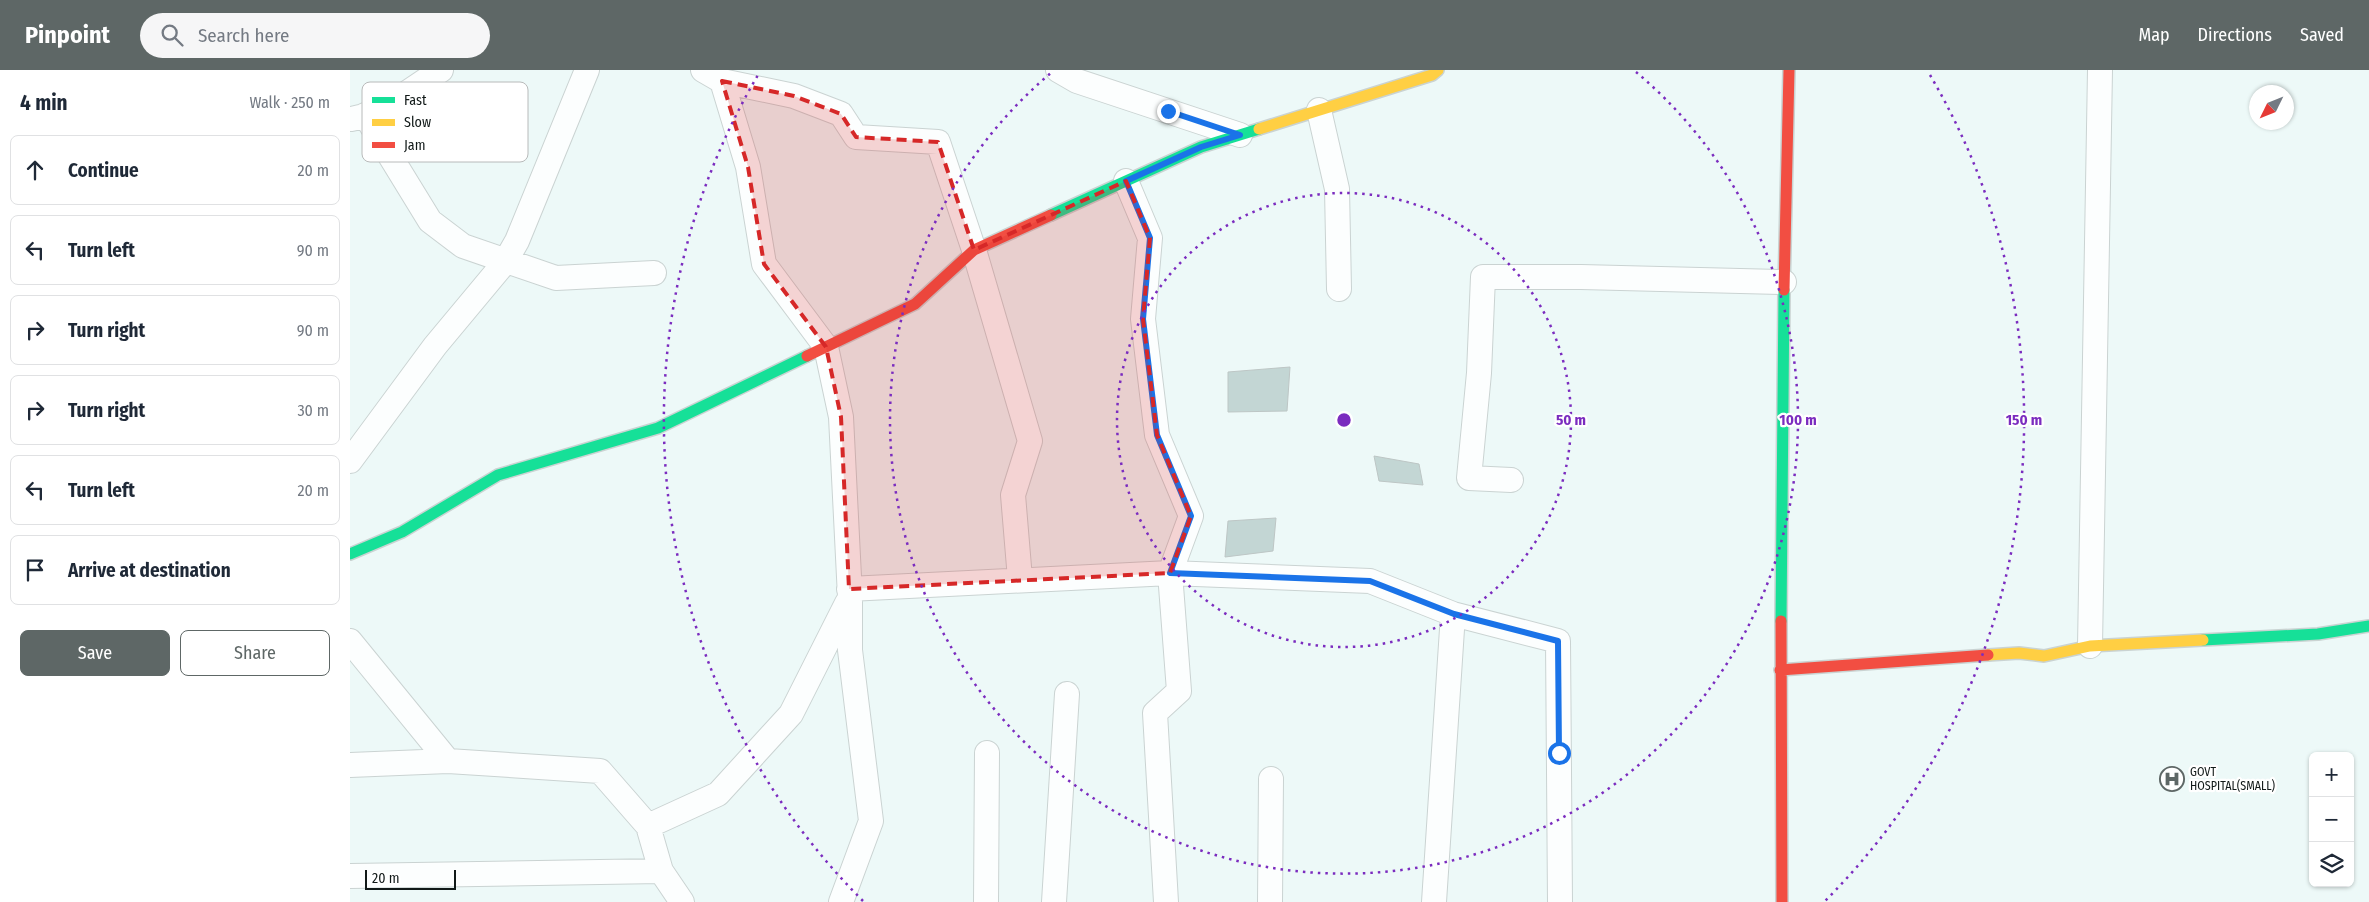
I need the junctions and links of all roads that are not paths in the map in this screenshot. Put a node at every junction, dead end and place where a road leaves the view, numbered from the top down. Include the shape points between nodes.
1 (441, 70) edge
2 (587, 70) edge
3 (1058, 70) edge
4 (1438, 70) edge
5 (1789, 70) edge
6 (2100, 70) edge
7 (713, 76) edge
8 (423, 82) edge
9 (1319, 110) junction
10 (1240, 135) junction
11 (389, 162) edge
12 (1126, 181) junction
13 (974, 250) junction
14 (504, 262) junction
15 (654, 273) dead end
16 (1784, 282) junction
17 (1339, 290) dead end
18 (826, 347) junction
19 (350, 460) edge
20 (1511, 480) dead end
21 (350, 554) edge
22 (1170, 573) junction
23 (1020, 579) junction
24 (849, 593) junction
25 (1454, 614) junction
26 (2369, 626) edge
27 (352, 646) edge
28 (2090, 646) junction
29 (1780, 670) junction
30 (1067, 694) dead end
31 (987, 753) dead end
32 (448, 762) junction
33 (350, 765) edge
34 (1271, 779) dead end
35 (648, 826) junction
36 (661, 871) junction
37 (350, 876) edge
38 (682, 902) edge
39 (840, 902) edge
40 (986, 902) edge
41 (1054, 902) edge
42 (1166, 902) edge
43 (1270, 902) edge
44 (1434, 902) edge
45 (1560, 902) edge
46 (1782, 902) edge

1 - 8 street
2 - 14 street
3 - 10 street via 1077,81
4 - 9 street via 1432,75
5 - 16 street
6 - 28 street
7 - 13 street via 794,96 841,114 856,138 938,142
7 - 18 street via 748,167 764,264
9 - 10 street
9 - 17 street via 1337,189
10 - 12 street via 1201,147
11 - 14 street via 430,221 463,246
12 - 13 street
12 - 22 street via 1150,238 1143,319 1157,435 1191,516
13 - 18 street via 915,304
13 - 23 street via 1030,441 1013,495
14 - 15 street via 556,278
14 - 19 street via 435,346
16 - 20 street via 1483,278 1480,373 1469,478
16 - 29 street
18 - 21 street via 658,428 498,475 402,532
18 - 24 street via 841,417
22 - 23 street
22 - 25 street via 1370,581
22 - 42 street via 1179,691 1156,713
23 - 24 street
24 - 35 street via 791,714 718,794
24 - 39 street via 850,650 871,821
25 - 44 street
25 - 45 street via 1558,641
26 - 28 street via 2318,634
27 - 32 street
28 - 29 street via 2044,656 2020,653
29 - 46 street
30 - 41 street
31 - 40 street
32 - 33 street
32 - 35 street via 600,771
34 - 43 street
35 - 36 street
36 - 37 street
36 - 38 street

